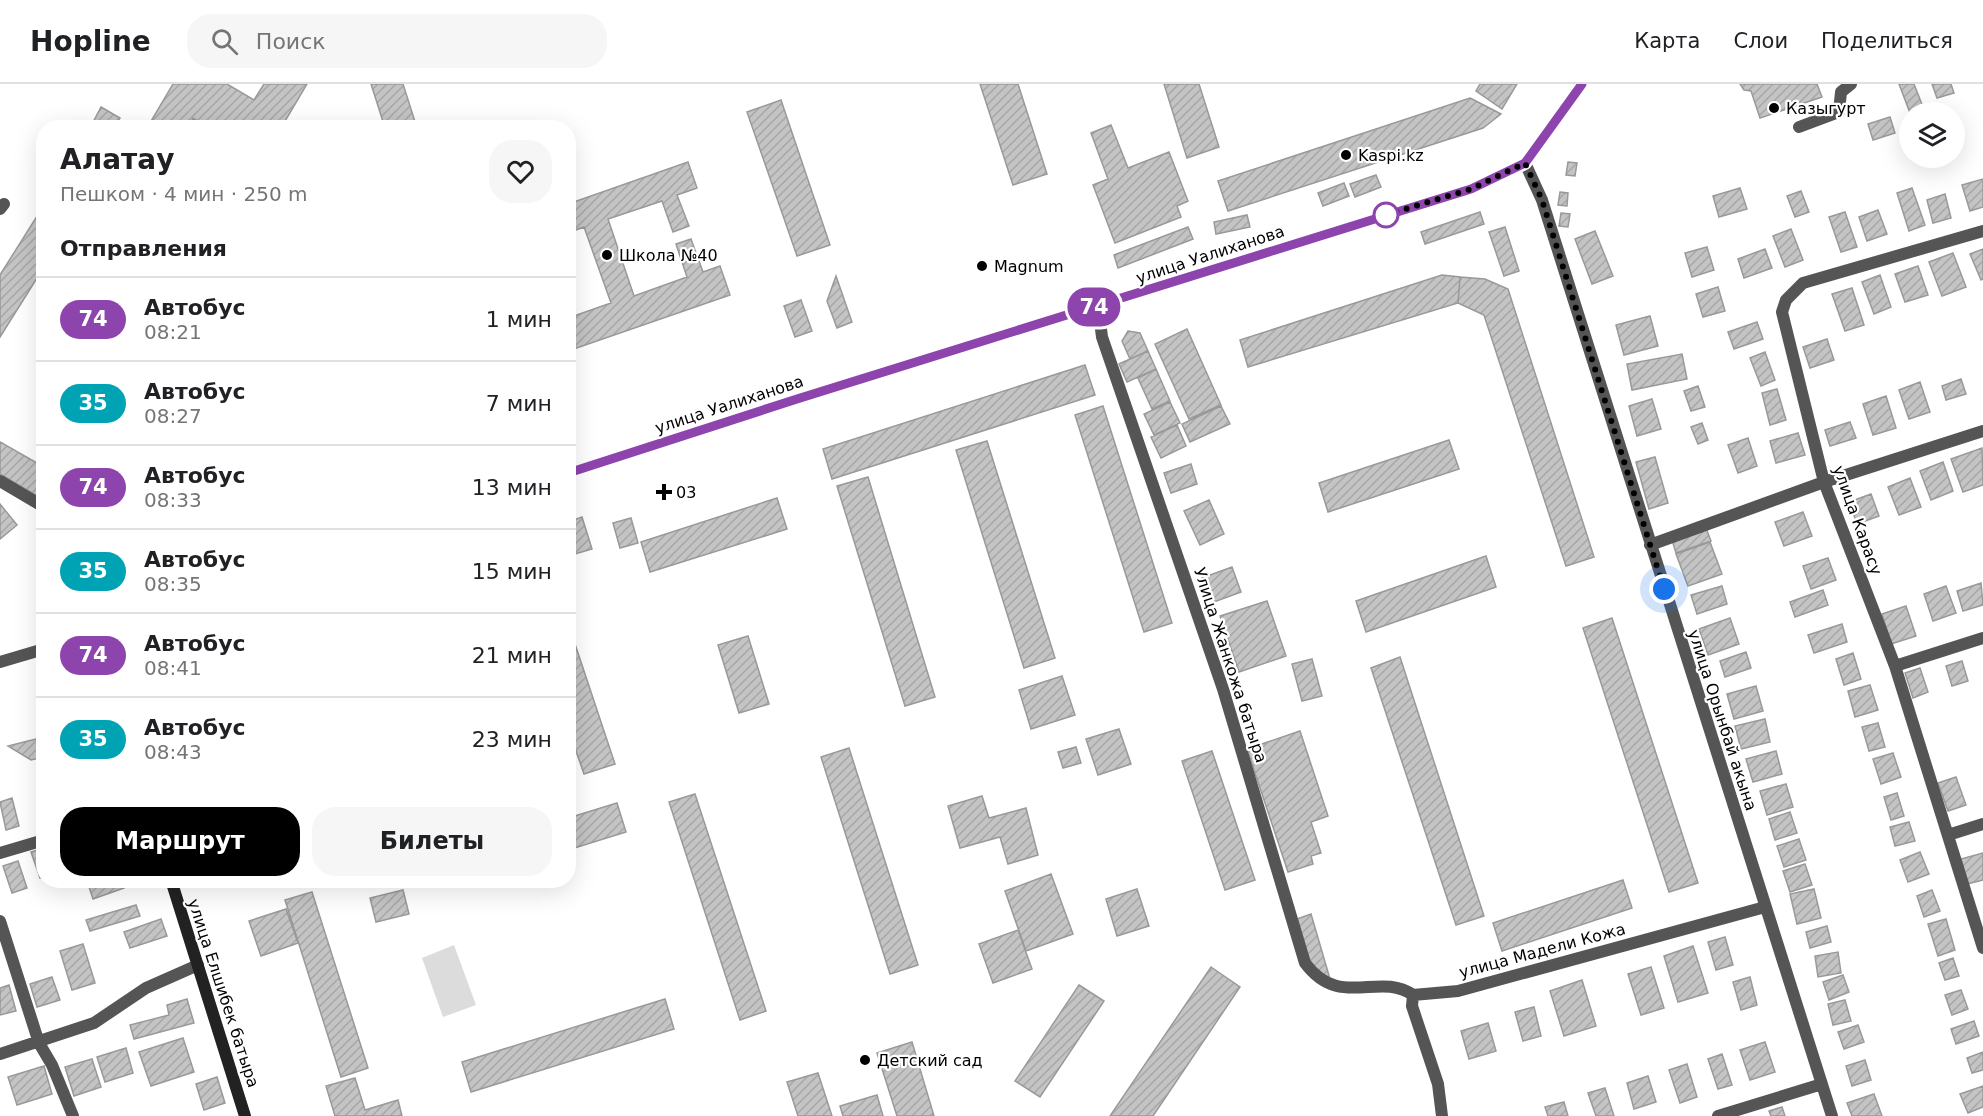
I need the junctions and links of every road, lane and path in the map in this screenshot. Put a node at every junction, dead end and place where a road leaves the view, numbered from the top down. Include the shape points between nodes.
1 (1582, 84) edge
2 (1851, 84) edge
3 (1799, 127) dead end
4 (1525, 163) junction
5 (1983, 231) edge
6 (1098, 306) junction
7 (1983, 431) edge
8 (576, 470) edge
9 (0, 481) edge
10 (1824, 482) junction
11 (36, 502) edge
12 (1650, 545) junction
13 (1983, 638) edge
14 (36, 651) edge
15 (0, 662) edge
16 (1895, 666) junction
17 (1983, 824) edge
18 (1948, 835) junction
19 (36, 842) edge
20 (0, 853) edge
21 (174, 888) edge
22 (1765, 907) junction
23 (0, 921) edge
24 (1983, 948) edge
25 (198, 965) junction
26 (1413, 995) junction
27 (39, 1043) junction
28 (0, 1054) edge
29 (1822, 1083) junction
30 (73, 1116) edge
31 (246, 1116) edge
32 (1442, 1116) edge
33 (1718, 1116) edge
34 (1832, 1116) edge

1 - 4 main road, улица Уалиханова
2 - 3 street via 1841,92 1839,112
4 - 6 main road, улица Уалиханова via 1471,189
4 - 12 street, улица Орынбай акына via 1542,200
5 - 10 street, улица Карасу via 1803,283 1786,300 1782,312 1785,328
6 - 8 main road, улица Уалиханова
6 - 26 street, Улица Жанкожа батыра via 1102,337 1223,689 1305,963 1315,976 1330,984 1347,988 1398,985
7 - 10 street
9 - 11 street
10 - 12 street
10 - 16 street, улица Карасу
12 - 22 street, улица Орынбай акына
13 - 16 street
14 - 15 street
16 - 18 street, улица Карасу
17 - 18 street
18 - 24 street, улица Карасу
19 - 20 street
21 - 25 main road, улица Елшибек батыра
22 - 26 street, улица Мадели Кожа via 1458,991
22 - 29 street, улица Орынбай акына
23 - 27 street
25 - 27 street via 146,988 94,1023
25 - 31 main road, улица Елшибек батыра
26 - 32 street via 1412,1006 1438,1084
27 - 28 street
27 - 30 street
29 - 33 street
29 - 34 street, улица Орынбай акына

